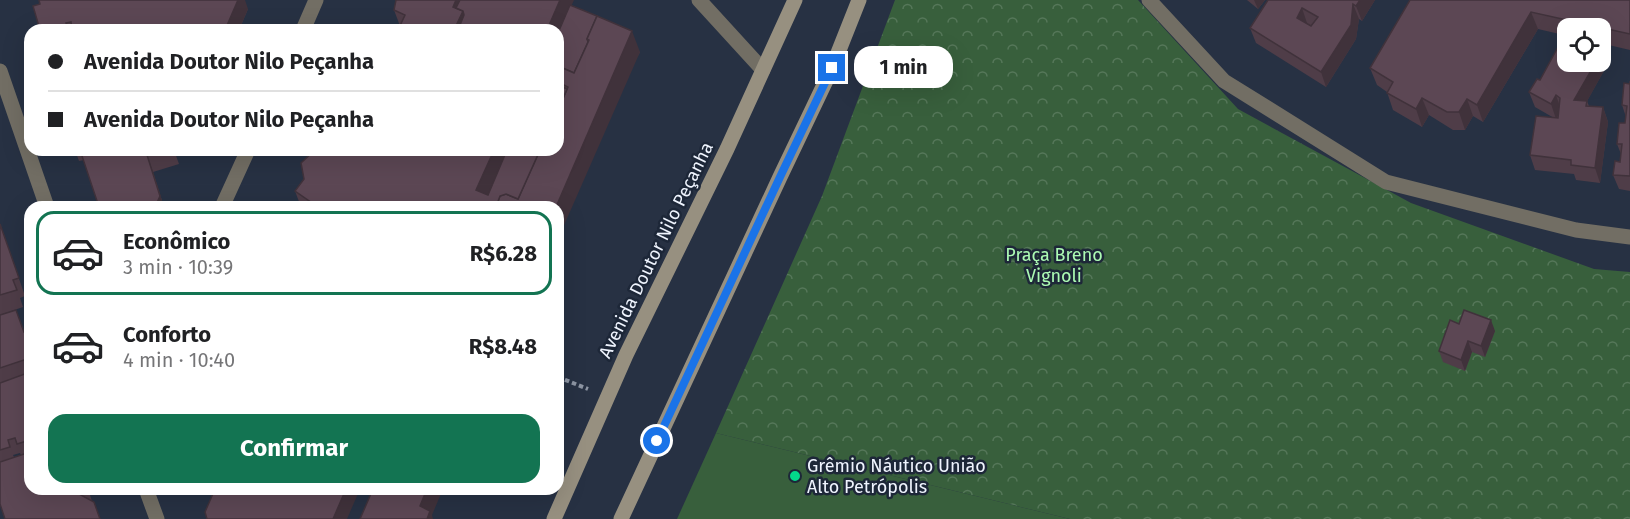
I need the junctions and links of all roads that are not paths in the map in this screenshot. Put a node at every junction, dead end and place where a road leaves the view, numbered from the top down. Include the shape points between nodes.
1 (316, 0) edge
2 (699, 0) edge
3 (795, 0) edge
4 (859, 0) edge
5 (1149, 0) edge
6 (306, 24) edge
7 (763, 70) junction
8 (0, 72) edge
9 (24, 141) edge
10 (29, 156) edge
11 (245, 156) edge
12 (45, 201) edge
13 (225, 201) edge
14 (1630, 237) edge
15 (148, 495) edge
16 (157, 519) edge
17 (554, 519) edge
18 (621, 519) edge

1 - 6 street
2 - 7 street
3 - 7 main road, Avenida Doutor Nilo Peçanha
4 - 18 main road via 832,68
5 - 14 street via 1224,81 1386,182 1576,230
7 - 17 main road, Avenida Doutor Nilo Peçanha via 626,355
8 - 9 street
10 - 12 street
11 - 13 street
15 - 16 street

